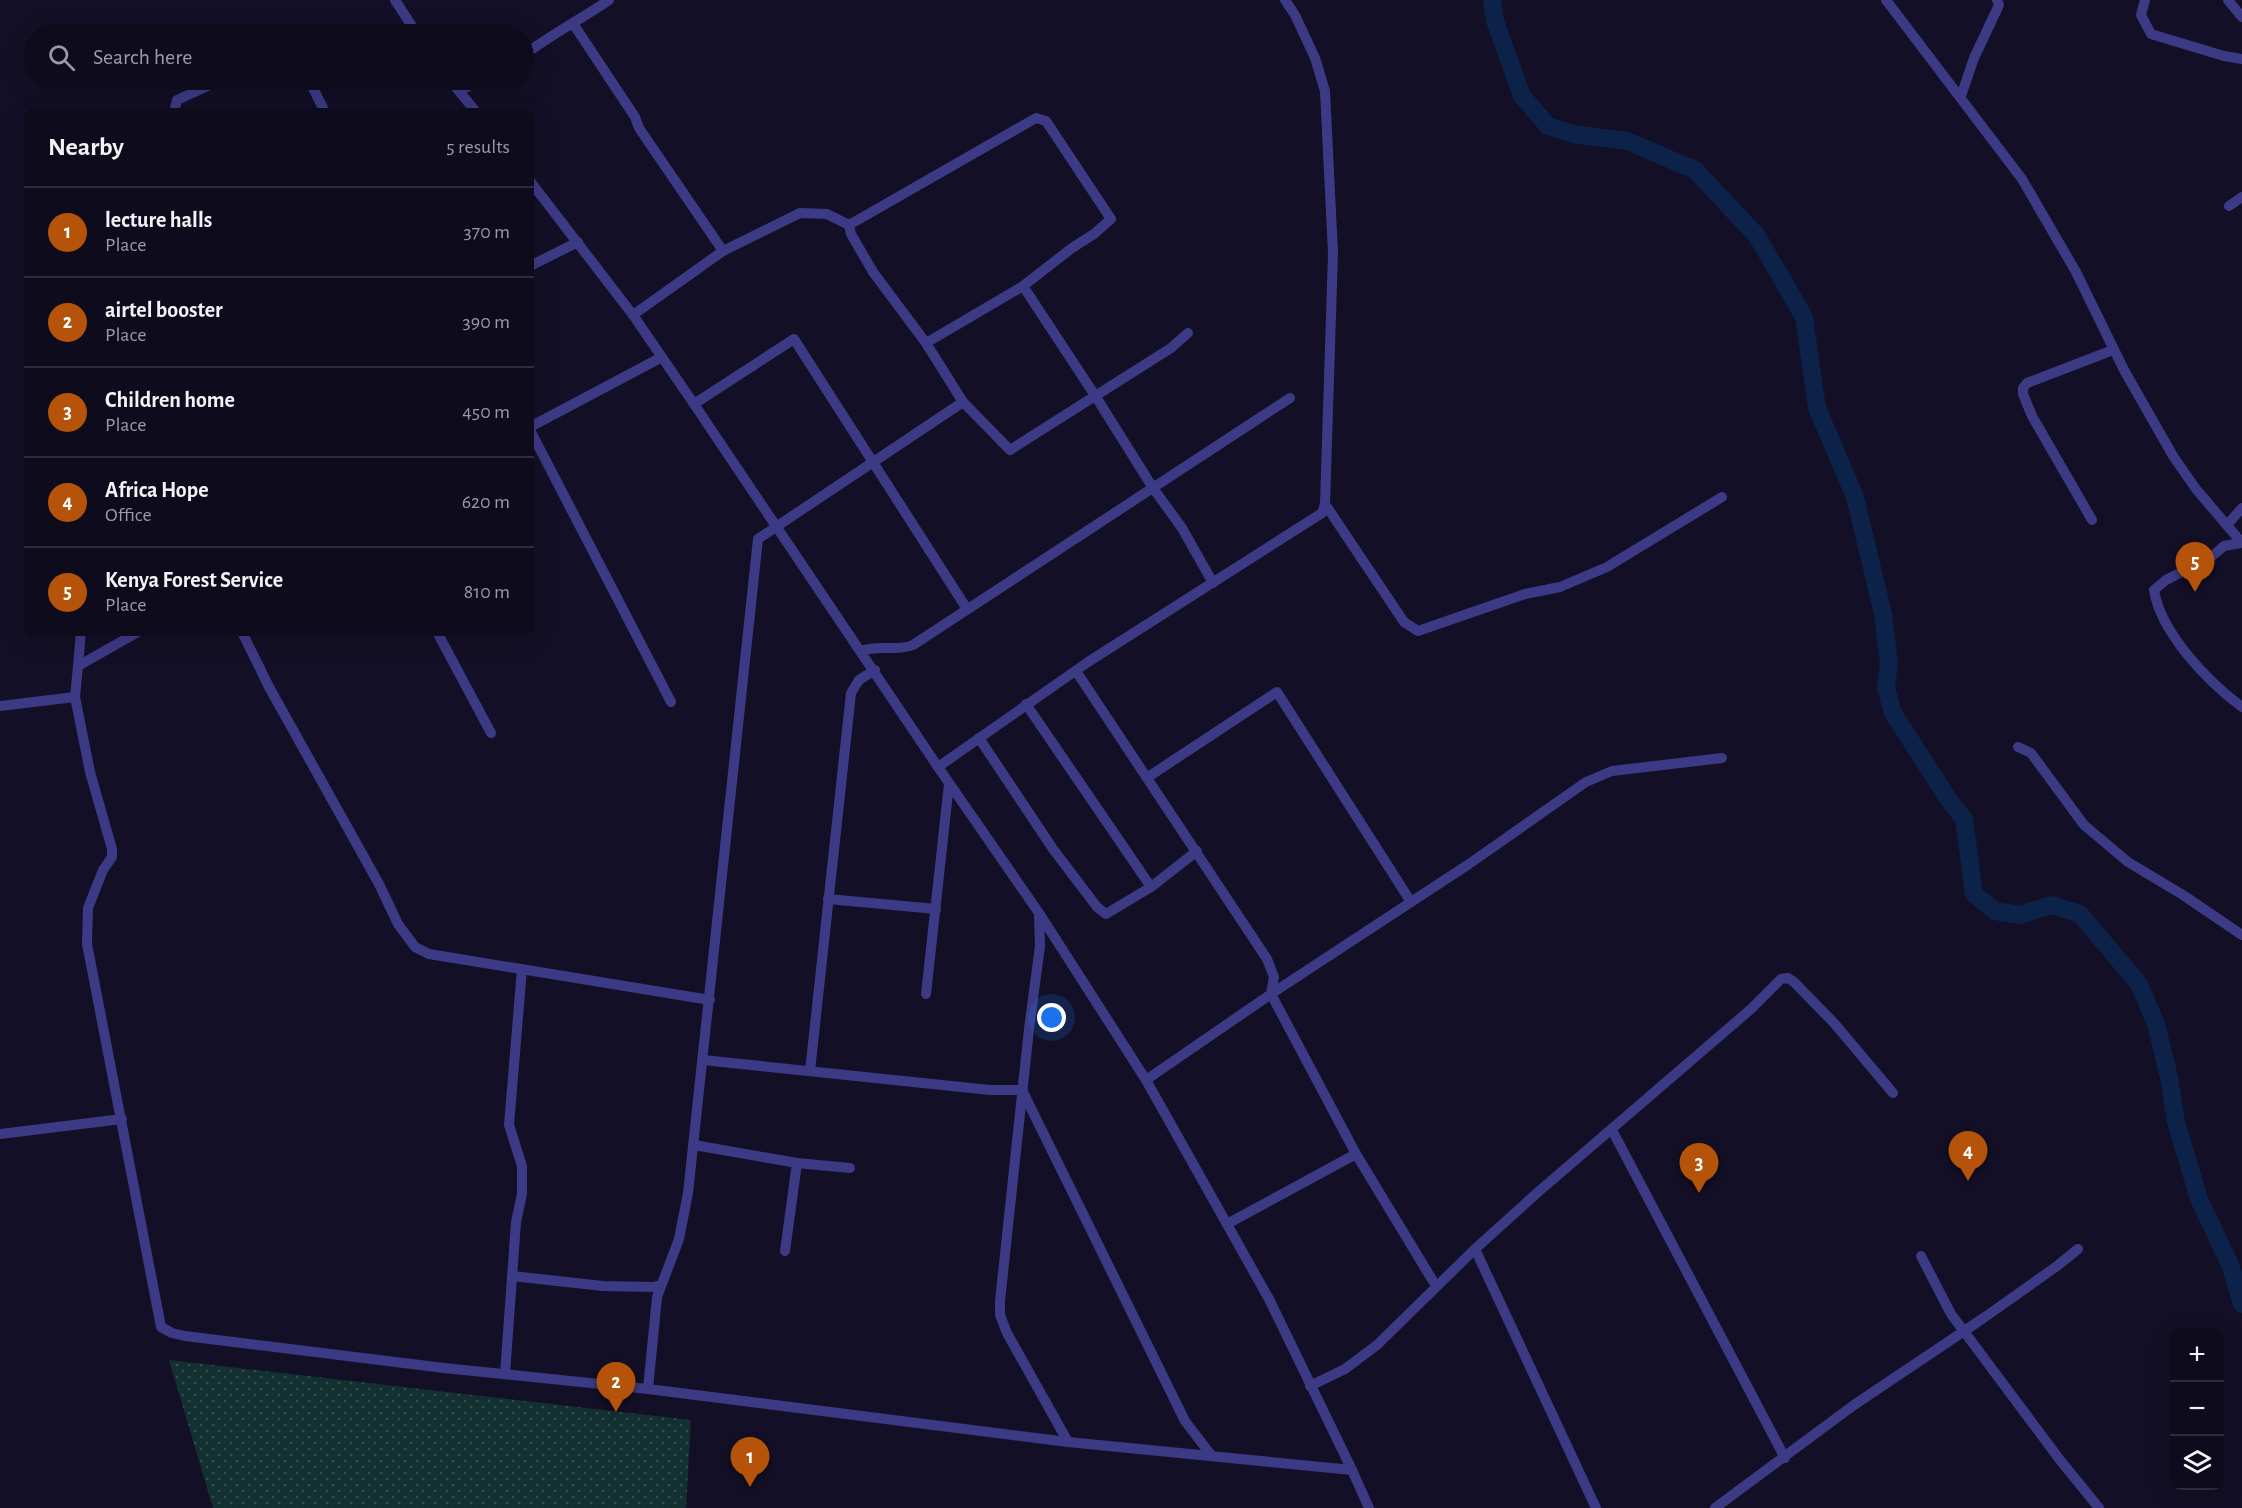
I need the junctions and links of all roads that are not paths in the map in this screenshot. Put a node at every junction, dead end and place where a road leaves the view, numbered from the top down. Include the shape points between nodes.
1 (396, 0) edge
2 (609, 0) edge
3 (1285, 0) edge
4 (1886, 0) edge
5 (1997, 0) edge
6 (2145, 0) edge
7 (2228, 0) edge
8 (2242, 17) edge
9 (411, 24) edge
10 (574, 25) junction
11 (534, 48) edge
12 (2242, 59) edge
13 (199, 90) edge
14 (314, 90) edge
15 (459, 91) edge
16 (1961, 96) junction
17 (175, 108) edge
18 (322, 108) edge
19 (473, 108) edge
20 (534, 186) edge
21 (2242, 197) edge
22 (2229, 206) dead end
23 (849, 225) junction
24 (578, 242) junction
25 (723, 251) junction
26 (534, 264) edge
27 (1023, 286) junction
28 (633, 315) junction
29 (1188, 333) dead end
30 (926, 343) junction
31 (2113, 350) junction
32 (662, 357) junction
33 (1096, 397) junction
34 (1290, 398) dead end
35 (963, 402) junction
36 (694, 404) junction
37 (534, 427) edge
38 (534, 437) edge
39 (873, 461) junction
40 (1153, 488) junction
41 (1722, 497) dead end
42 (1325, 504) junction
43 (2242, 508) edge
44 (2092, 520) dead end
45 (776, 525) junction
46 (2227, 525) junction
47 (2242, 543) edge
48 (1213, 583) junction
49 (968, 609) junction
50 (81, 636) edge
51 (131, 636) edge
52 (244, 636) edge
53 (439, 636) edge
54 (861, 651) junction
55 (78, 666) junction
56 (874, 670) junction
57 (1076, 671) junction
58 (75, 697) junction
59 (671, 702) dead end
60 (1026, 705) junction
61 (0, 706) edge
62 (2242, 706) edge
63 (491, 733) dead end
64 (979, 738) junction
65 (2018, 747) dead end
66 (1722, 758) dead end
67 (938, 767) junction
68 (1148, 777) junction
69 (949, 784) junction
70 (1197, 851) junction
71 (1151, 887) junction
72 (828, 899) junction
73 (1411, 902) junction
74 (936, 909) junction
75 (1039, 913) junction
76 (2242, 935) edge
77 (522, 969) junction
78 (926, 994) dead end
79 (1271, 994) junction
80 (710, 1000) junction
81 (703, 1060) junction
82 (810, 1071) junction
83 (1146, 1080) junction
84 (1022, 1090) junction
85 (1893, 1093) dead end
86 (122, 1119) junction
87 (1612, 1130) junction
88 (0, 1134) edge
89 (694, 1145) junction
90 (1356, 1154) junction
91 (797, 1163) junction
92 (850, 1168) dead end
93 (1227, 1224) junction
94 (1475, 1249) junction
95 (2078, 1249) dead end
96 (786, 1251) dead end
97 (1921, 1256) dead end
98 (512, 1276) junction
99 (661, 1285) junction
100 (1436, 1286) junction
101 (1964, 1331) junction
102 (505, 1374) junction
103 (1310, 1386) junction
104 (648, 1389) junction
105 (1068, 1442) junction
106 (1211, 1455) junction
107 (1785, 1458) junction
108 (1352, 1470) junction
109 (1369, 1508) edge
110 (1596, 1508) edge
111 (1715, 1508) edge
112 (2099, 1508) edge

1 - 9 street
2 - 10 street
3 - 42 street via 1315,58 1325,91 1332,253
4 - 16 street
5 - 16 street via 1999,5
6 - 12 street via 2141,15 2151,34
7 - 8 street
10 - 11 street
10 - 25 street
13 - 17 street via 177,100
14 - 18 street
15 - 19 street
16 - 31 street via 2031,193 2072,264
20 - 24 street
21 - 22 street
23 - 25 street via 827,214 800,213
23 - 27 street via 1036,118 1046,121 1112,219
23 - 30 street via 873,272
24 - 26 street
24 - 28 street
25 - 28 street
27 - 30 street
27 - 33 street
28 - 32 street
29 - 33 street
30 - 35 street
31 - 44 street via 2027,382 2023,388 2032,416
31 - 46 street via 2173,456
32 - 36 street
32 - 37 street
33 - 35 street via 1010,450
33 - 40 street
34 - 40 street
35 - 39 street
36 - 39 street via 794,339
36 - 45 street
38 - 59 street
39 - 45 street
39 - 49 street
40 - 48 street via 1182,528
40 - 49 street
41 - 42 street via 1607,567 1560,587 1525,594 1418,631 1404,622
42 - 48 street via 1318,518
43 - 46 street
45 - 54 street
45 - 80 street via 758,539 757,546
46 - 47 street
47 - 62 street via 2224,546 2154,590 2156,606 2188,658
48 - 57 street
49 - 54 street via 904,649 883,646
50 - 55 street
51 - 55 street
52 - 77 street via 398,924 415,947 429,954
53 - 63 street
54 - 56 street
55 - 58 street
56 - 67 street
56 - 72 street via 859,680 851,693
57 - 60 street
57 - 68 street
58 - 61 street
58 - 86 street via 90,772 112,849 112,857 88,908 87,944
60 - 64 street
60 - 71 street
64 - 67 street
64 - 71 street via 1097,907 1106,914
65 - 76 street via 2031,753 2084,825 2128,862
66 - 73 street via 1601,774
67 - 69 street
68 - 70 street
68 - 73 street via 1277,692
69 - 74 street
69 - 75 street
70 - 71 street
70 - 79 street via 1273,969
72 - 74 street
72 - 82 street
73 - 79 street
74 - 78 street
75 - 83 street
75 - 84 street via 1040,946
77 - 80 street
77 - 98 street via 509,1118 522,1166
79 - 83 street
79 - 90 street
80 - 81 street
81 - 82 street
81 - 89 street
82 - 84 street
83 - 93 street
84 - 105 street via 1000,1316
84 - 106 street via 1185,1421
85 - 87 street via 1834,1023 1794,982 1784,978
86 - 88 street
86 - 102 street via 161,1327 185,1336
87 - 94 street
87 - 107 street
89 - 91 street
89 - 99 street via 679,1239
90 - 93 street
90 - 100 street
91 - 92 street
91 - 96 street
93 - 103 street via 1269,1299
94 - 100 street
94 - 110 street
95 - 101 street
97 - 101 street
98 - 99 street via 603,1286
98 - 102 street
99 - 104 street
100 - 103 street via 1377,1345
101 - 107 street via 1854,1405
101 - 112 street
102 - 104 street
103 - 108 street
104 - 105 street
105 - 106 street
106 - 108 street
107 - 111 street
108 - 109 street

